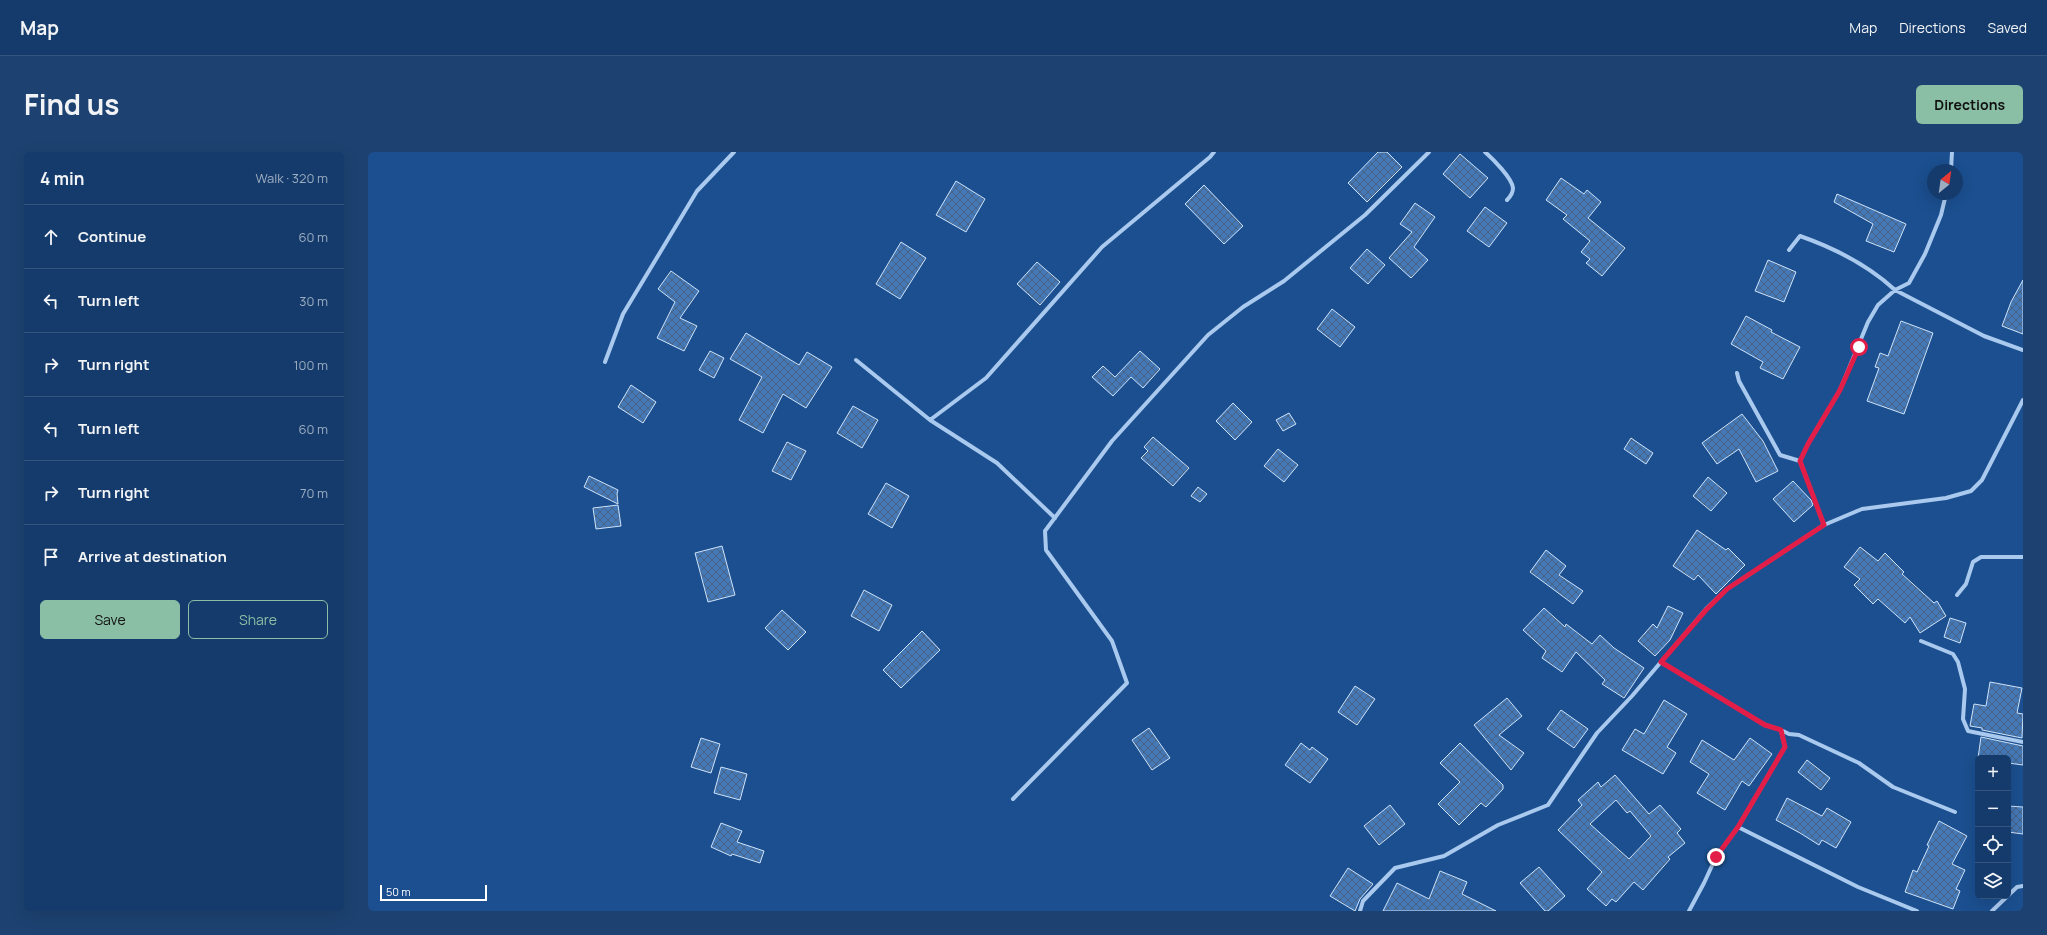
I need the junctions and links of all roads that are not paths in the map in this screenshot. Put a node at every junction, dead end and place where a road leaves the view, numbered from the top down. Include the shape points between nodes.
1 (734, 152) edge
2 (1214, 152) edge
3 (1429, 152) edge
4 (1485, 152) edge
5 (1952, 152) edge
6 (1951, 164) edge
7 (1507, 200) dead end
8 (1944, 200) edge
9 (1789, 250) dead end
10 (1895, 290) junction
11 (2023, 350) edge
12 (856, 360) dead end
13 (605, 362) dead end
14 (1737, 373) dead end
15 (2023, 400) edge
16 (930, 420) junction
17 (1800, 461) junction
18 (1055, 518) junction
19 (1824, 525) junction
20 (2023, 557) edge
21 (1957, 594) dead end
22 (1921, 641) dead end
23 (1661, 662) junction
24 (1781, 730) junction
25 (2023, 742) edge
26 (1013, 799) dead end
27 (1955, 812) dead end
28 (1738, 827) junction
29 (2023, 886) edge
30 (1360, 911) edge
31 (1689, 911) edge
32 (1917, 911) edge
33 (1992, 911) edge

1 - 13 street via 697,191 623,314
2 - 16 street via 1102,247 986,378
3 - 18 street via 1365,215 1284,281 1243,307 1208,335 1112,441
4 - 7 street via 1513,188
5 - 6 street
8 - 10 street via 1925,254 1909,283
9 - 10 street via 1800,236 1831,247 1884,280
10 - 11 street via 1984,336
10 - 17 street via 1878,305 1868,322 1840,390
12 - 16 street
14 - 17 street via 1780,455
15 - 19 street via 1982,480 1971,491 1946,498 1862,509
16 - 18 street via 997,463
17 - 19 street
18 - 26 street via 1045,532 1046,550 1112,641 1127,683
19 - 23 street via 1727,589
20 - 21 street via 1982,557 1973,562 1966,584
22 - 25 street via 1953,654 1958,662 1965,689 1963,719 1968,731
23 - 24 street via 1765,725
23 - 30 street via 1597,733 1548,805 1498,825 1444,856 1395,868 1363,901
24 - 27 street via 1798,735 1859,763 1893,787
24 - 28 street via 1785,747
28 - 31 street via 1716,857
28 - 32 street via 1858,887
29 - 33 street via 2017,887

